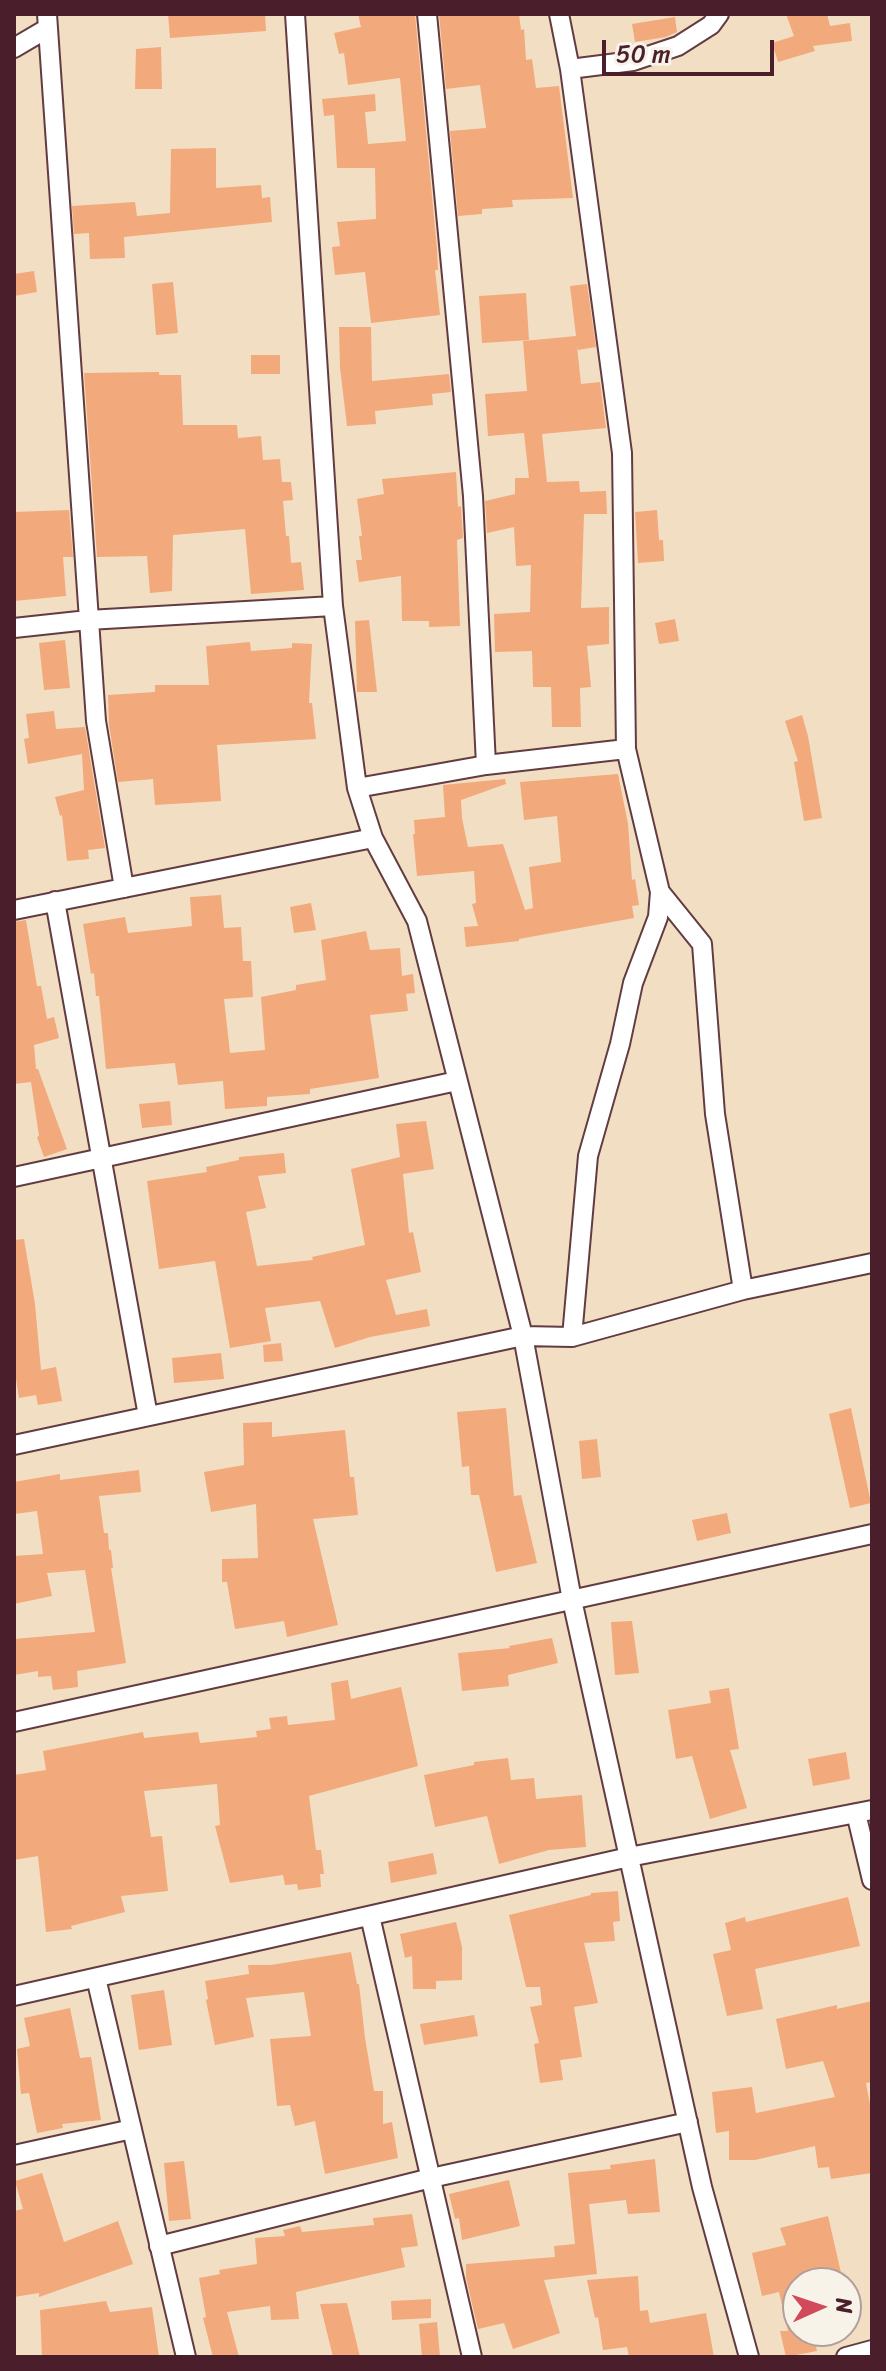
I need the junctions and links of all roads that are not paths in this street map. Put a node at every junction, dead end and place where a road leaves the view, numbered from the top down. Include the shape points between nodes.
1 (295, 14) edge
2 (427, 14) edge
3 (559, 14) edge
4 (719, 14) edge
5 (47, 21) edge
6 (14, 48) edge
7 (570, 69) junction
8 (333, 606) junction
9 (88, 620) junction
10 (14, 628) edge
11 (626, 749) junction
12 (486, 765) junction
13 (357, 788) junction
14 (373, 838) junction
15 (124, 888) junction
16 (660, 892) junction
17 (55, 901) junction
18 (14, 910) edge
19 (457, 1081) junction
20 (103, 1158) junction
21 (14, 1177) edge
22 (872, 1263) edge
23 (743, 1290) junction
24 (523, 1336) junction
25 (572, 1337) junction
26 (148, 1416) junction
27 (14, 1445) edge
28 (872, 1534) edge
29 (572, 1600) junction
30 (14, 1722) edge
31 (864, 1811) edge
32 (629, 1857) junction
33 (872, 1880) edge
34 (370, 1916) junction
35 (96, 1978) junction
36 (14, 1996) edge
37 (688, 2122) junction
38 (132, 2129) junction
39 (14, 2155) edge
40 (431, 2178) junction
41 (159, 2246) junction
42 (872, 2350) edge
43 (186, 2357) edge
44 (472, 2357) edge
45 (749, 2357) edge
46 (846, 2357) edge

1 - 8 street
2 - 12 street via 473,496
3 - 7 street
4 - 7 street via 678,46 633,61
5 - 6 street
5 - 9 street
7 - 11 street via 622,453
8 - 9 street
8 - 13 street
9 - 10 street
9 - 15 street via 96,721
11 - 12 street
11 - 16 street
12 - 13 street
13 - 14 street
14 - 15 street
14 - 19 street via 417,921
15 - 17 street
16 - 23 street via 702,944 715,1114
16 - 25 street via 658,917 633,983 588,1156
17 - 18 street
17 - 20 street
19 - 20 street
19 - 24 street
20 - 21 street
20 - 26 street
22 - 23 street
23 - 25 street
24 - 25 street
24 - 26 street
24 - 29 street
26 - 27 street
28 - 29 street
29 - 30 street
29 - 32 street
31 - 32 street
31 - 33 street
32 - 34 street
32 - 37 street
34 - 35 street
34 - 40 street
35 - 36 street
35 - 38 street
37 - 40 street
37 - 45 street
38 - 39 street
38 - 41 street
40 - 41 street
40 - 44 street
41 - 43 street
42 - 46 street

